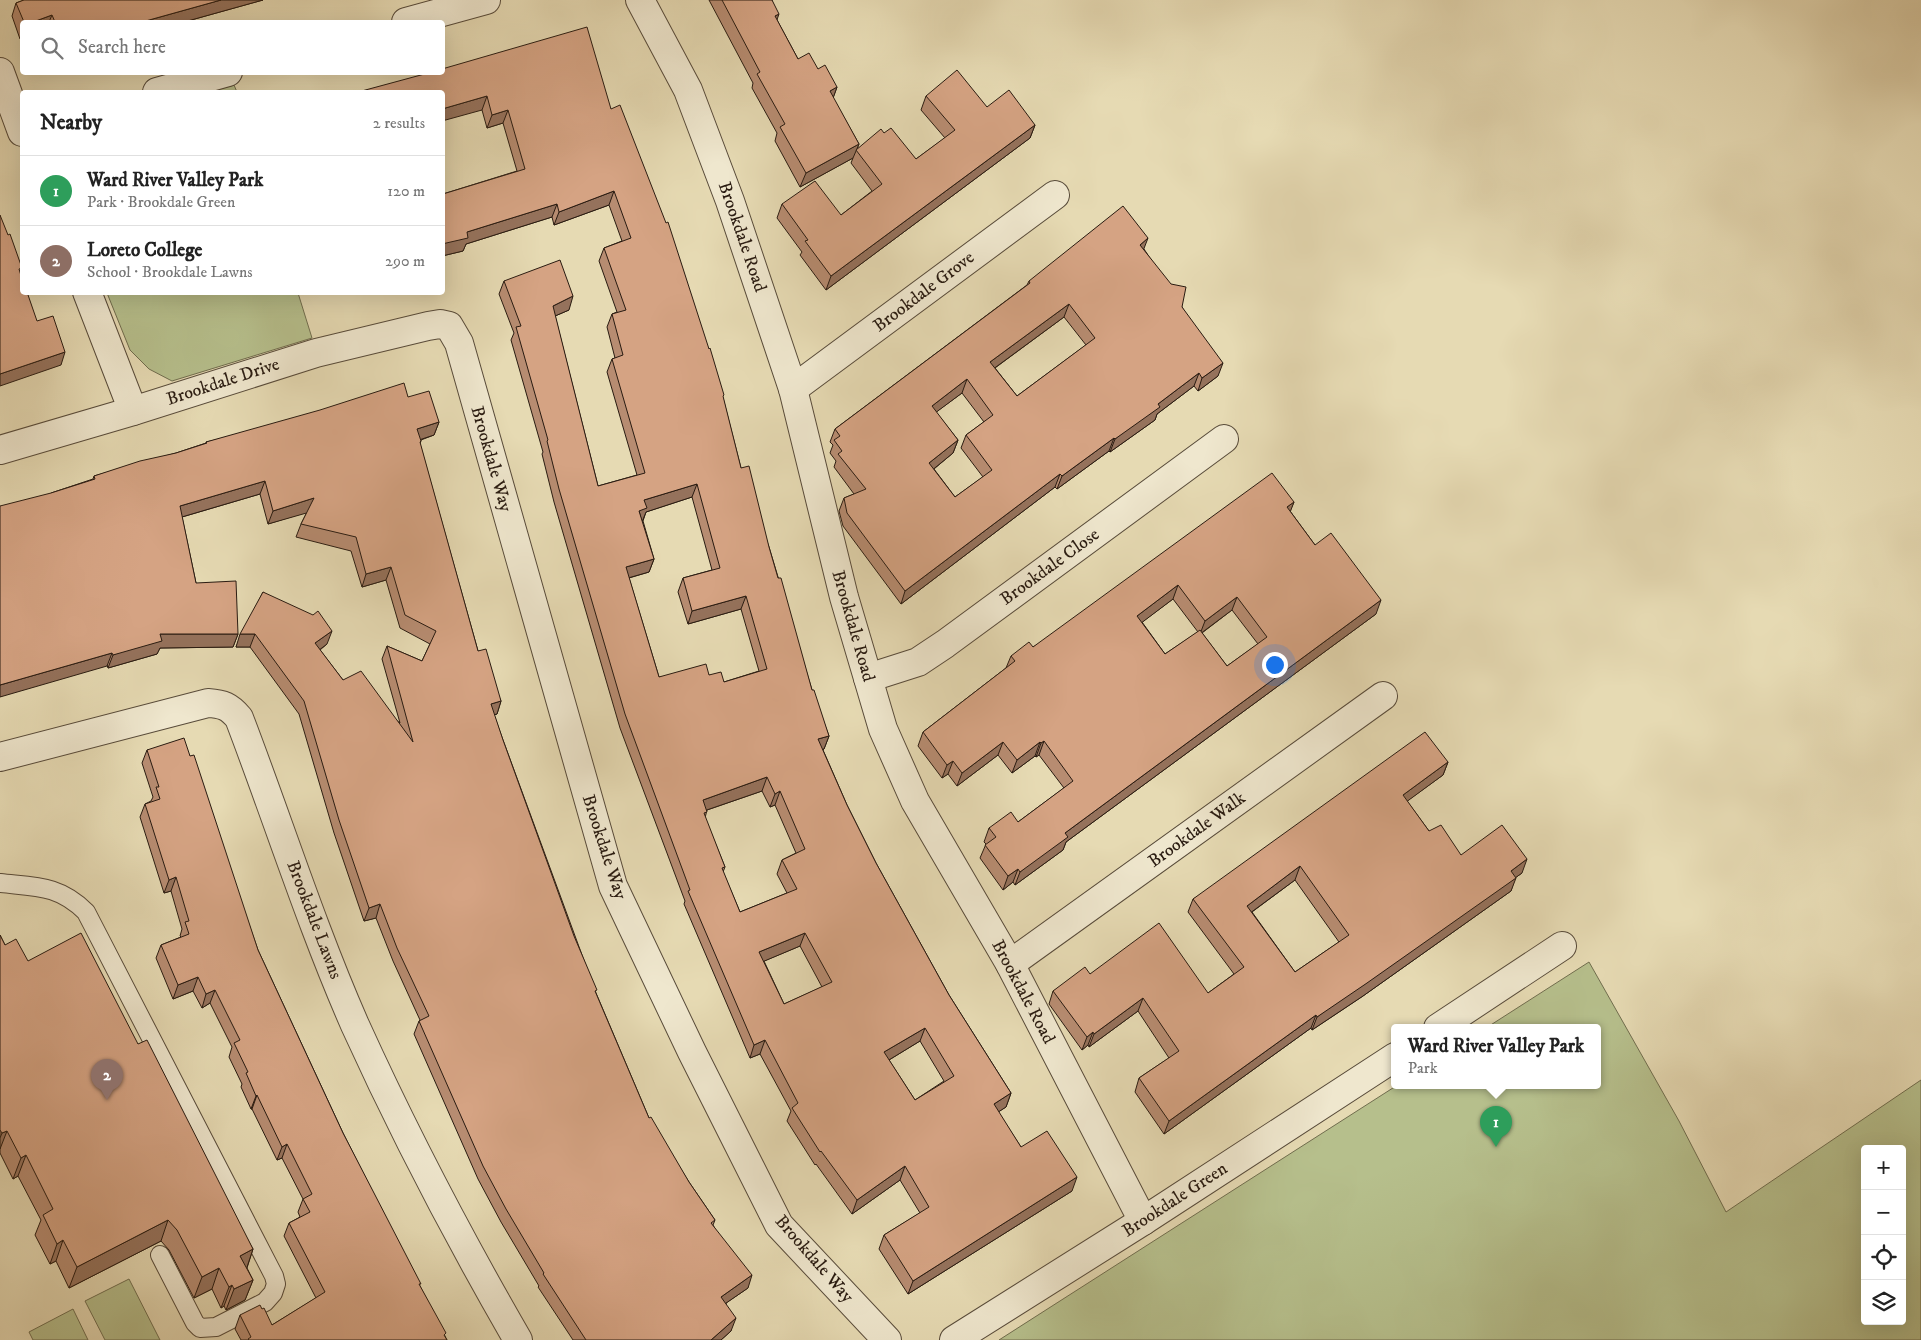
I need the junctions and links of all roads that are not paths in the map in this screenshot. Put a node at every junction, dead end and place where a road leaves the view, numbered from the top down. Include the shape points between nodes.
1 (486, 0) edge
2 (640, 0) edge
3 (413, 20) edge
4 (0, 72) edge
5 (217, 75) edge
6 (163, 90) edge
7 (20, 126) edge
8 (1055, 195) dead end
9 (88, 295) edge
10 (449, 326) joint
11 (793, 389) junction
12 (133, 411) junction
13 (1224, 439) dead end
14 (0, 450) edge
15 (868, 678) junction
16 (1383, 696) dead end
17 (0, 757) edge
18 (0, 882) edge
19 (1562, 946) dead end
20 (1010, 964) junction
21 (1444, 1024) edge
22 (1391, 1060) edge
23 (1143, 1221) junction
24 (160, 1255) dead end
25 (518, 1340) edge
26 (887, 1340) edge
27 (954, 1340) edge

1 - 3 street
2 - 11 street, Brookdale Road via 688,90 730,201
4 - 7 street
5 - 6 street
8 - 11 street, Brookdale Grove
9 - 12 street
10 - 12 street, Brookdale Drive via 428,326 316,353
10 - 26 street, Brookdale Way via 459,343 613,886 779,1225
11 - 15 street, Brookdale Road via 844,597
12 - 14 street, Brookdale Drive
13 - 15 street, Brookdale Close via 945,644 918,662
15 - 20 street, Brookdale Road via 884,729 915,801
16 - 20 street, Brookdale Walk
17 - 25 street, Brookdale Lawns via 208,703 232,709 239,718 355,1024 434,1188
18 - 24 lane via 62,893 86,912 276,1284 265,1302 216,1327 200,1328
19 - 21 street
20 - 23 street, Brookdale Road
22 - 23 street, Brookdale Green
23 - 27 street, Brookdale Green

